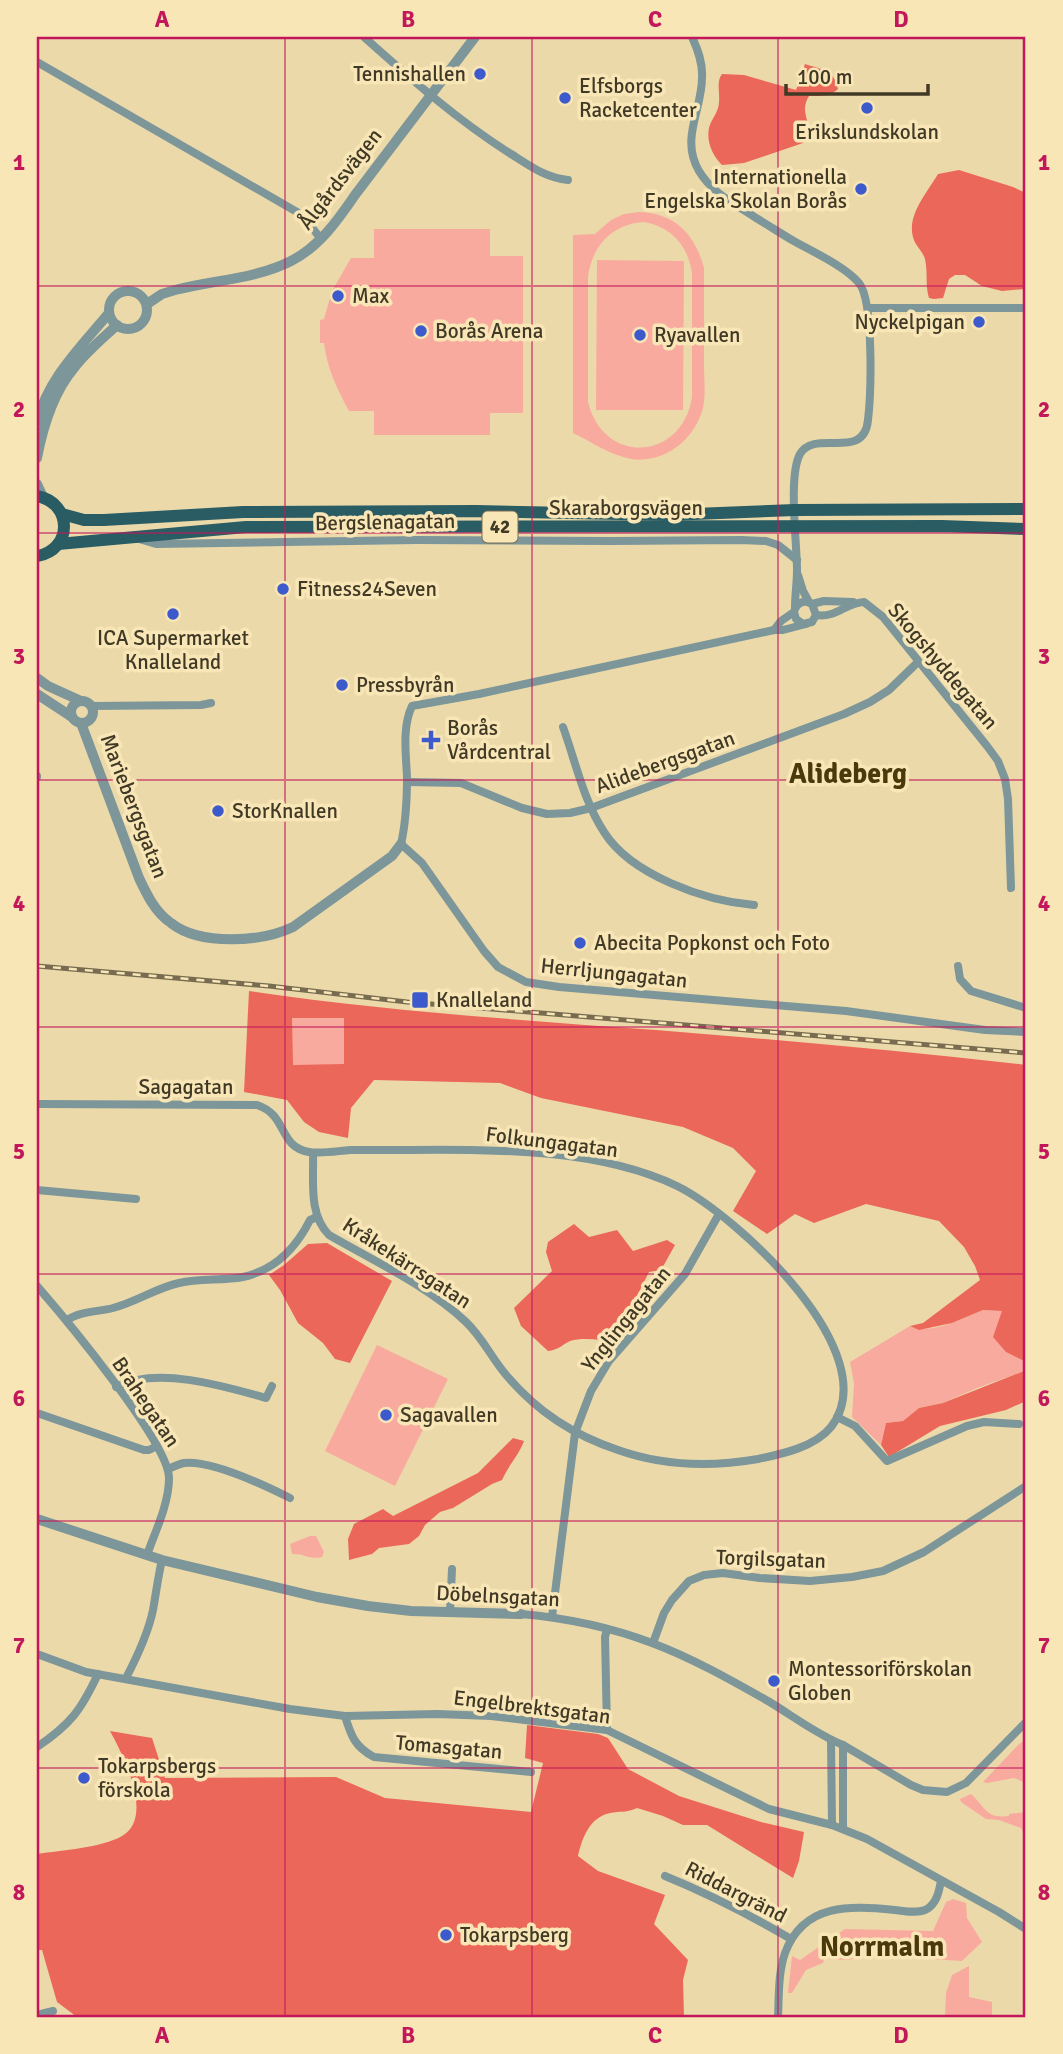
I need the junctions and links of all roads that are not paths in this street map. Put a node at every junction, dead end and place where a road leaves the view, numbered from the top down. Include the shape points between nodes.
1 (364, 37) edge
2 (475, 37) edge
3 (692, 37) edge
4 (37, 62) edge
5 (430, 96) junction
6 (568, 180) dead end
7 (321, 239) junction
8 (147, 304) junction
9 (1026, 307) edge
10 (868, 309) junction
11 (109, 313) junction
12 (117, 325) junction
13 (37, 422) edge
14 (37, 458) edge
15 (37, 484) edge
16 (40, 497) edge
17 (1026, 509) edge
18 (795, 510) junction
19 (62, 514) junction
20 (796, 527) junction
21 (1026, 529) edge
22 (136, 538) junction
23 (58, 544) junction
24 (39, 558) edge
25 (797, 559) junction
26 (797, 574) junction
27 (856, 602) junction
28 (811, 603) junction
29 (795, 610) junction
30 (816, 615) junction
31 (806, 624) junction
32 (774, 630) junction
33 (918, 662) junction
34 (37, 678) edge
35 (37, 694) edge
36 (86, 703) junction
37 (211, 704) dead end
38 (77, 720) junction
39 (563, 727) dead end
40 (407, 782) junction
41 (591, 807) junction
42 (401, 844) junction
43 (1012, 888) dead end
44 (754, 905) dead end
45 (958, 966) dead end
46 (1026, 1008) edge
47 (1026, 1032) edge
48 (37, 1104) edge
49 (313, 1153) junction
50 (37, 1190) edge
51 (136, 1199) dead end
52 (719, 1214) junction
53 (317, 1217) junction
54 (37, 1286) edge
55 (67, 1320) junction
56 (272, 1386) dead end
57 (116, 1387) junction
58 (844, 1393) joint
59 (37, 1413) edge
60 (837, 1417) junction
61 (1019, 1424) dead end
62 (575, 1433) junction
63 (157, 1446) junction
64 (168, 1469) junction
65 (1026, 1486) edge
66 (290, 1497) dead end
67 (37, 1519) edge
68 (147, 1555) junction
69 (163, 1560) junction
70 (452, 1569) dead end
71 (450, 1612) junction
72 (521, 1614) joint
73 (552, 1616) junction
74 (607, 1629) junction
75 (653, 1643) junction
76 (37, 1654) edge
77 (98, 1674) junction
78 (126, 1678) junction
79 (345, 1716) junction
80 (1026, 1723) edge
81 (607, 1730) junction
82 (831, 1740) junction
83 (843, 1745) junction
84 (37, 1746) edge
85 (531, 1772) dead end
86 (832, 1825) junction
87 (843, 1828) junction
88 (665, 1876) dead end
89 (941, 1881) junction
90 (1026, 1929) edge
91 (791, 1939) junction
92 (53, 2011) dead end
93 (37, 2015) edge
94 (778, 2017) edge

1 - 5 street
2 - 5 street, Ålgårdsvägen
3 - 10 street via 702,79 691,132 692,152 701,174 720,195 829,260 860,284
4 - 7 street via 297,212
5 - 6 street via 539,172
5 - 7 street, Ålgårdsvägen
7 - 8 street, Ålgårdsvägen via 277,268 175,290
8 - 11 street via 133,291 120,292 111,301
8 - 12 street via 147,316 140,326 128,329
9 - 10 street
10 - 18 street via 868,424 859,439 850,443 817,443 804,449 796,467
11 - 12 street
11 - 13 street via 63,368
12 - 14 street via 62,384
15 - 16 street
16 - 19 main road
17 - 18 main road, Skaraborgsvägen / 42
18 - 19 main road, Skaraborgsvägen / 42 via 668,515 243,512 104,520
18 - 20 street
19 - 23 main road via 64,529
20 - 21 main road, Skaraborgsvägen / 42
20 - 22 main road, Skaraborgsvägen / 42 via 246,527
20 - 25 street
22 - 23 main road, Skaraborgsvägen / 42
22 - 25 street, Bergslenagatan via 156,544 741,540 778,545
23 - 24 main road
25 - 26 street
26 - 28 street
26 - 29 street
27 - 28 street
27 - 30 street, Skogshyddegatan via 828,617
27 - 33 street, Skogshyddegatan via 864,602 882,616
28 - 29 street via 801,602
28 - 30 street
29 - 31 street via 796,620
29 - 32 street
30 - 31 street
31 - 32 street
32 - 40 street via 412,706 406,736
33 - 41 street, Alidebergsgatan via 889,690 844,714
33 - 43 street, Skogshyddegatan via 998,761 1008,799
34 - 36 street
35 - 38 street
36 - 37 street
36 - 38 street via 72,706
36 - 38 street via 91,717
38 - 42 street, Mariebergsgatan via 149,900 172,925 193,934 233,939 284,932 392,856
39 - 41 street
40 - 41 street, Alidebergsgatan via 461,783 547,814
40 - 42 street
41 - 44 street via 604,832 631,860 688,890
42 - 47 street, Herrljungagatan via 422,863 498,967 526,982 846,1010
45 - 46 street via 960,979 971,991
48 - 49 street, Sagagatan via 257,1105 273,1113 296,1148
49 - 52 street, Folkungagatan via 489,1151 601,1161 678,1187
49 - 53 street, Kråkekärrsgatan
50 - 51 street
52 - 58 street, Folkungagatan via 763,1252 802,1295 840,1361
52 - 62 street, Ynglingagatan via 685,1274 609,1361
53 - 55 street via 310,1220 294,1247 262,1270 174,1284 124,1305
53 - 62 street, Kråkekärrsgatan via 329,1236 449,1307 481,1338 525,1395
54 - 55 street, Brahegatan
55 - 57 street, Brahegatan
56 - 57 street via 266,1398 181,1379 141,1378
57 - 63 street, Brahegatan
58 - 60 street, Kråkekärrsgatan
59 - 63 street via 144,1450
60 - 61 street via 855,1426 887,1461 967,1426
60 - 62 street, Kråkekärrsgatan via 818,1438 802,1446 738,1462 662,1461 618,1451
62 - 73 street, Ynglingagatan
63 - 64 street, Brahegatan
64 - 66 street via 185,1463 209,1466
64 - 68 street, Brahegatan via 166,1497
65 - 75 street, Torgilsgatan via 924,1552 883,1571 810,1581 723,1573 689,1581 664,1613
67 - 68 street, Döbelnsgatan
68 - 69 street, Döbelnsgatan
69 - 71 street, Döbelnsgatan via 317,1597
69 - 78 street via 148,1627
70 - 71 street
71 - 72 street, Döbelnsgatan
72 - 73 street, Döbelnsgatan
73 - 74 street, Döbelnsgatan
74 - 75 street, Döbelnsgatan
74 - 81 street
75 - 82 street, Döbelnsgatan via 769,1702
76 - 77 street, Engelbrektsgatan
77 - 78 street, Engelbrektsgatan
77 - 84 street via 74,1718
78 - 79 street, Engelbrektsgatan
79 - 81 street, Engelbrektsgatan via 491,1716
79 - 85 street, Tomasgatan via 357,1746 374,1757
80 - 83 street, Döbelnsgatan via 966,1783 942,1792 911,1785
81 - 86 street, Engelbrektsgatan via 769,1809
82 - 83 street, Döbelnsgatan
82 - 86 street
83 - 87 street
86 - 87 street, Engelbrektsgatan
87 - 89 street, Engelbrektsgatan
88 - 91 street, Riddargränd via 709,1894
89 - 90 street, Engelbrektsgatan
89 - 91 street via 938,1895 925,1910 834,1909 807,1922
91 - 94 street via 782,1961
92 - 93 street

